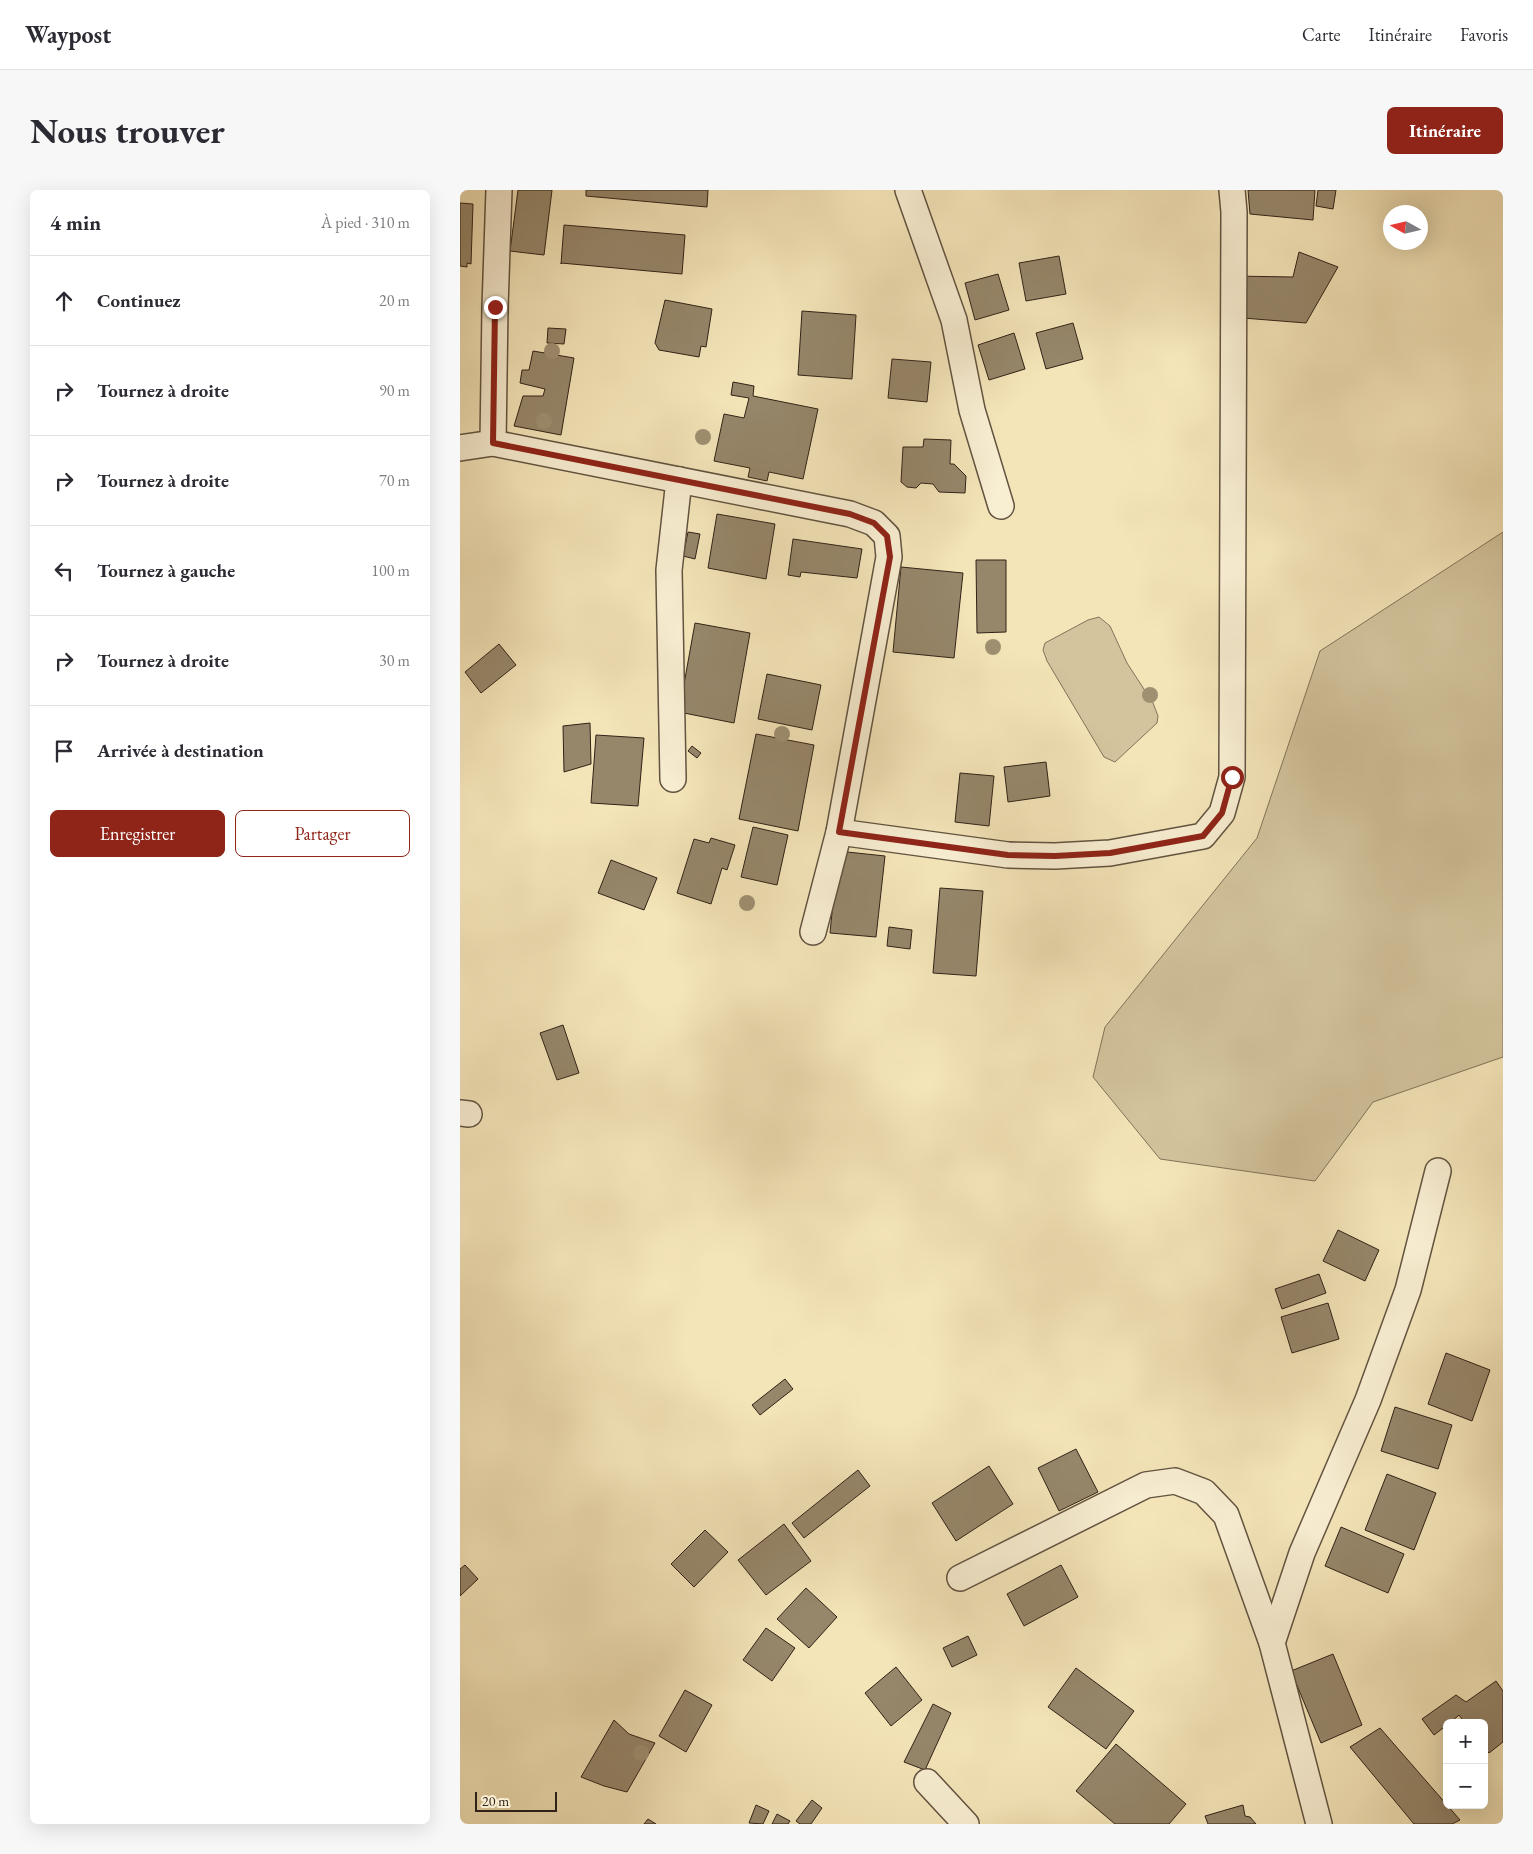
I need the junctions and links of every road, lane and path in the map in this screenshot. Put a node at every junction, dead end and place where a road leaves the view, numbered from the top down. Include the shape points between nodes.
1 (499, 190) edge
2 (908, 190) edge
3 (1232, 190) edge
4 (493, 443) junction
5 (460, 448) edge
6 (679, 480) junction
7 (1001, 506) dead end
8 (673, 779) dead end
9 (839, 832) junction
10 (813, 932) dead end
11 (1438, 1171) dead end
12 (960, 1578) dead end
13 (1272, 1643) junction
14 (927, 1782) dead end
15 (966, 1824) edge
16 (1319, 1824) edge

1 - 4 street
2 - 7 street via 954,320 972,410
3 - 9 street via 1232,777 1222,813 1203,836 1110,853 1055,856 1008,855
4 - 5 street
4 - 6 street
6 - 8 street via 669,570
6 - 9 street via 850,514 874,523 887,536 890,557
9 - 10 street
11 - 13 street via 1408,1290 1368,1400 1302,1553
12 - 13 street via 1146,1485 1175,1480 1204,1492 1226,1515
13 - 16 street
14 - 15 street

